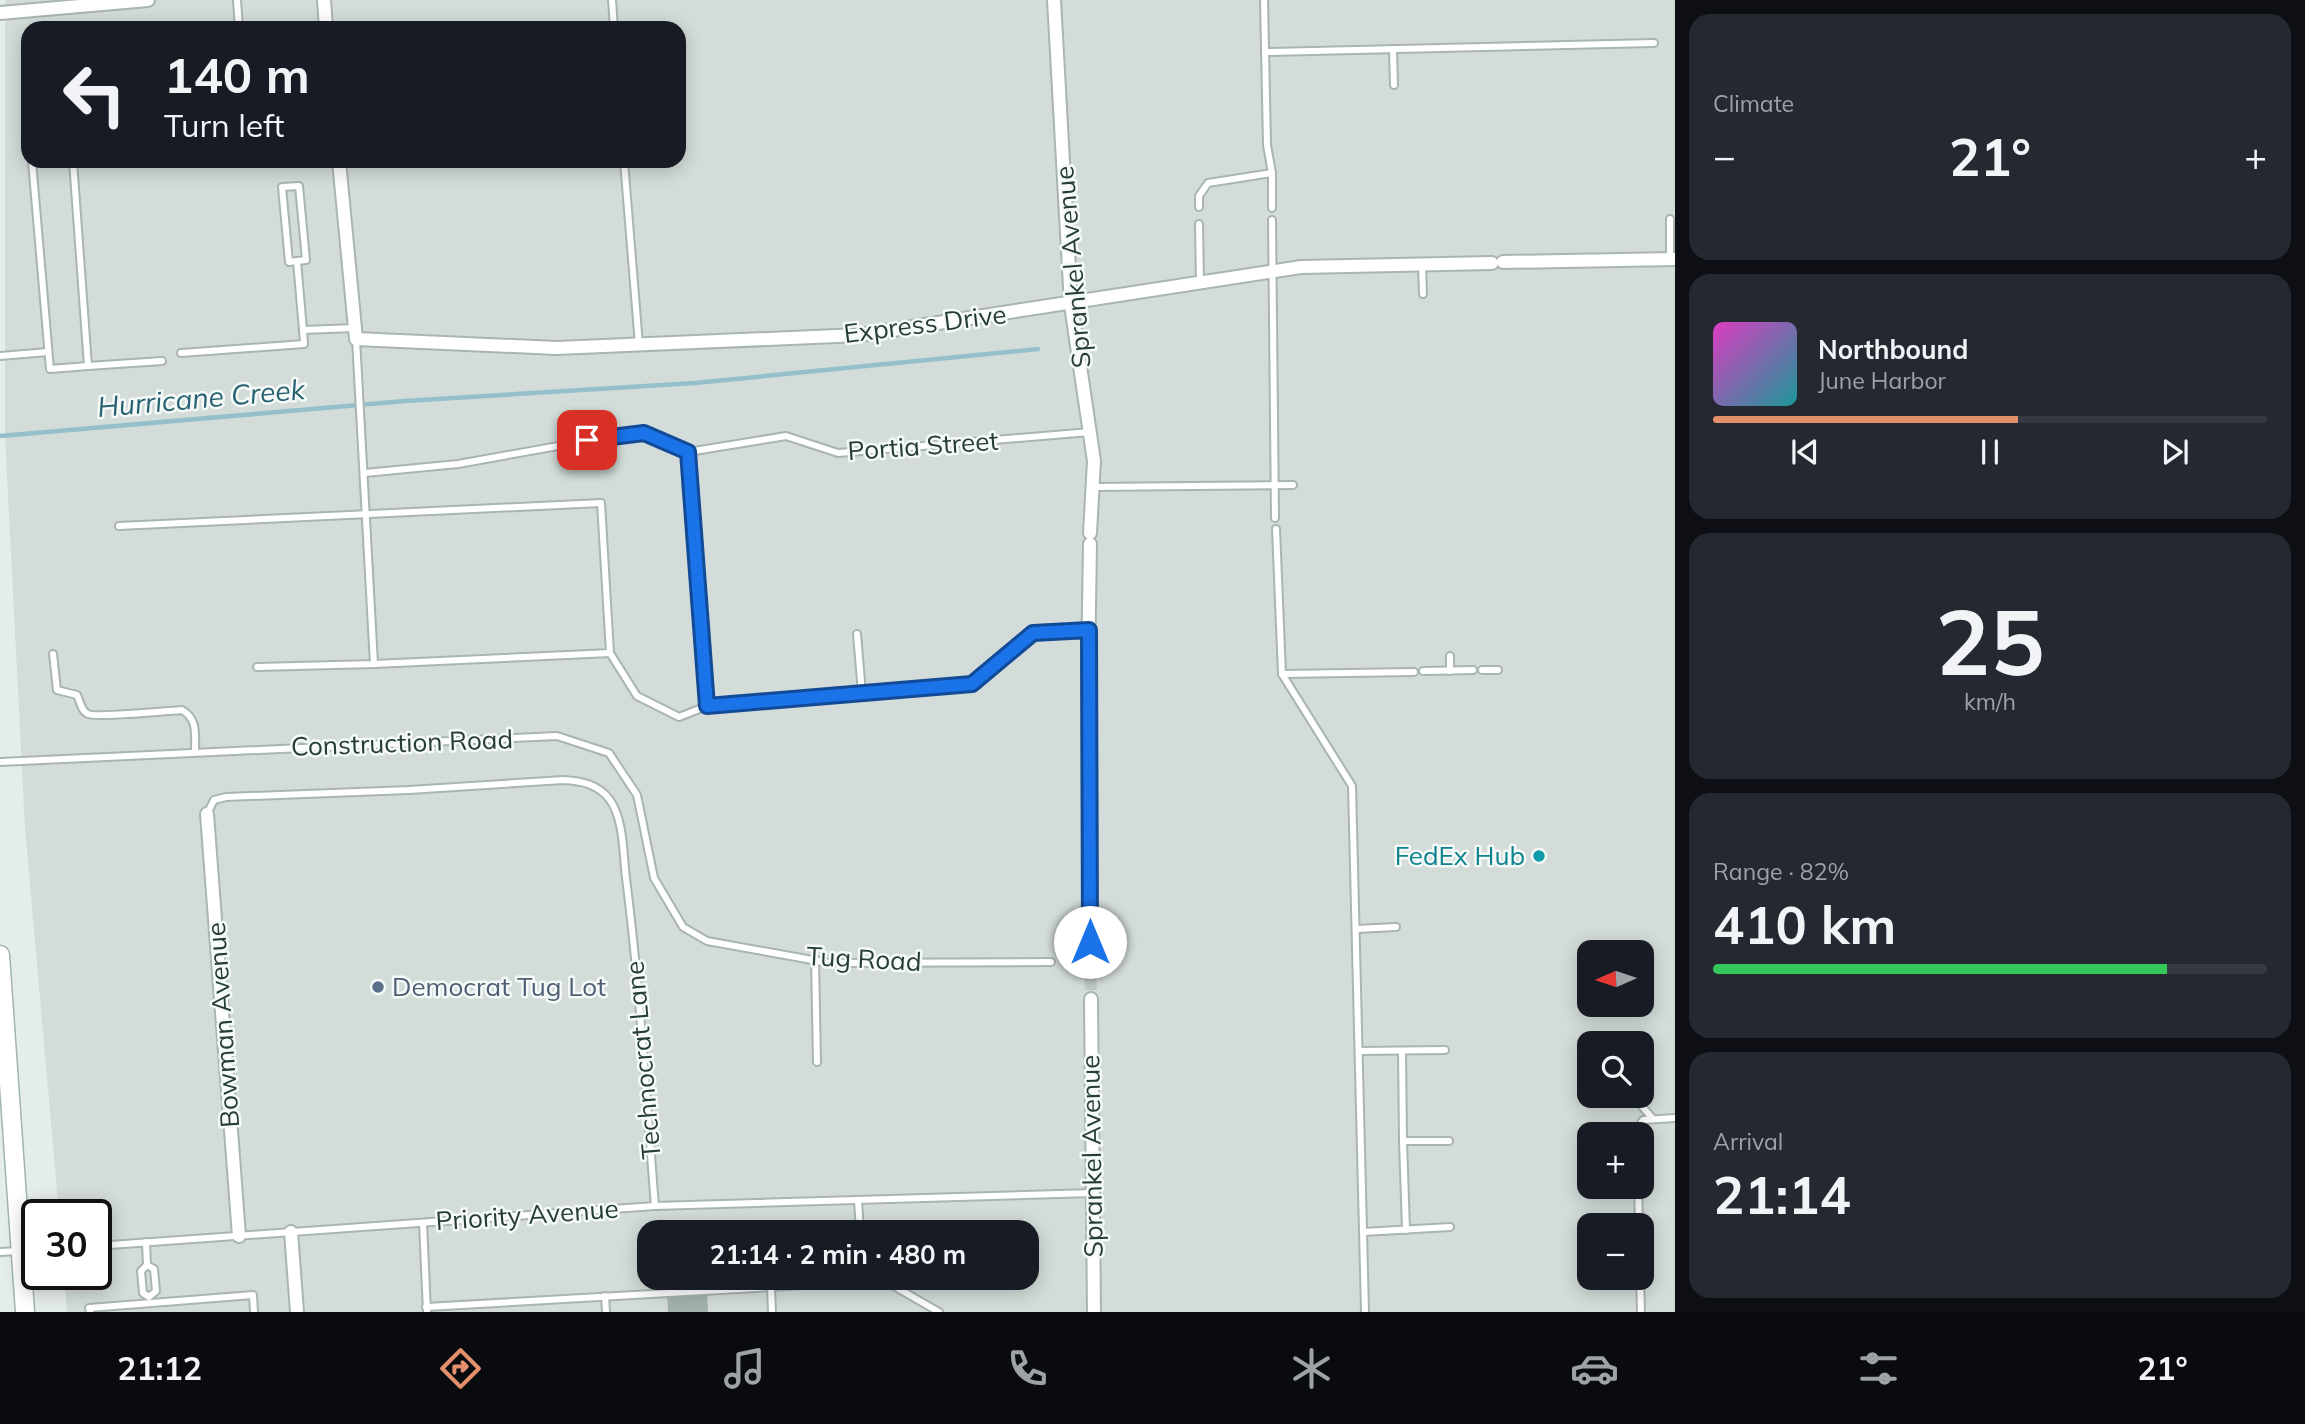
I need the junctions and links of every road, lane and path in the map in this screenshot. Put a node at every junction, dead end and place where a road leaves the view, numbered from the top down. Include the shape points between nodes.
1 (148, 0) edge
2 (237, 0) edge
3 (324, 0) edge
4 (612, 0) edge
5 (1054, 0) edge
6 (1264, 0) edge
7 (0, 13) edge
8 (238, 21) edge
9 (326, 21) edge
10 (614, 21) edge
11 (1654, 43) dead end
12 (1393, 49) junction
13 (1265, 52) junction
14 (1394, 85) dead end
15 (33, 168) edge
16 (74, 168) edge
17 (340, 168) edge
18 (625, 168) edge
19 (1272, 173) junction
20 (1199, 207) dead end
21 (1272, 208) dead end
22 (1670, 219) dead end
23 (1272, 220) dead end
24 (1199, 224) dead end
25 (1673, 259) edge
26 (297, 261) junction
27 (1422, 265) junction
28 (1272, 272) junction
29 (1200, 284) junction
30 (1423, 293) dead end
31 (1071, 304) junction
32 (303, 330) junction
33 (356, 333) junction
34 (639, 345) junction
35 (48, 352) junction
36 (181, 353) dead end
37 (0, 356) edge
38 (162, 361) dead end
39 (88, 366) junction
40 (1090, 432) junction
41 (688, 452) junction
42 (365, 473) junction
43 (1274, 485) junction
44 (1293, 485) dead end
45 (1092, 487) junction
46 (367, 514) junction
47 (1276, 518) dead end
48 (119, 526) dead end
49 (1276, 529) dead end
50 (1089, 630) junction
51 (857, 634) dead end
52 (610, 653) junction
53 (53, 654) dead end
54 (1450, 656) dead end
55 (374, 664) junction
56 (257, 667) dead end
57 (1473, 670) dead end
58 (1482, 670) dead end
59 (1498, 670) dead end
60 (1414, 671) dead end
61 (1423, 671) dead end
62 (1450, 671) junction
63 (1282, 674) junction
64 (862, 693) junction
65 (707, 706) junction
66 (195, 752) junction
67 (0, 762) edge
68 (207, 814) joint
69 (683, 927) joint
70 (1396, 927) dead end
71 (1356, 929) junction
72 (1090, 942) tunnel mouth
73 (0, 955) edge
74 (815, 959) junction
75 (1051, 962) dead end
76 (1091, 999) tunnel mouth
77 (1445, 1050) dead end
78 (1359, 1051) junction
79 (1402, 1051) junction
80 (817, 1062) dead end
81 (1643, 1108) edge
82 (1675, 1118) edge
83 (1653, 1119) junction
84 (1642, 1122) edge
85 (1404, 1141) junction
86 (1449, 1141) dead end
87 (1091, 1193) junction
88 (24, 1199) edge
89 (858, 1200) junction
90 (655, 1206) junction
91 (859, 1220) edge
92 (423, 1223) junction
93 (1450, 1227) dead end
94 (1406, 1230) junction
95 (1363, 1231) junction
96 (291, 1232) junction
97 (239, 1236) junction
98 (146, 1242) junction
99 (112, 1245) edge
100 (21, 1251) edge
101 (0, 1252) edge
102 (147, 1265) junction
103 (26, 1290) edge
104 (716, 1290) edge
105 (771, 1290) edge
106 (901, 1290) edge
107 (1640, 1290) edge
108 (605, 1296) junction
109 (149, 1300) junction
110 (426, 1309) edge
111 (24, 1312) edge
112 (90, 1312) edge
113 (254, 1312) edge
114 (297, 1312) edge
115 (606, 1312) edge
116 (772, 1312) edge
117 (939, 1312) edge
118 (1094, 1312) edge
119 (1365, 1312) edge
120 (1641, 1312) edge

1 - 7 street
2 - 8 lane
3 - 9 street
4 - 10 lane
5 - 31 street, Sprankel Avenue
6 - 13 lane
11 - 12 lane
12 - 13 lane
12 - 14 lane
13 - 19 lane
15 - 35 lane
16 - 39 lane
17 - 33 street
18 - 34 lane
19 - 20 lane via 1208,183 1199,196
19 - 21 lane
22 - 25 lane
23 - 28 lane
24 - 29 lane
25 - 27 street, Express Drive
26 - 26 lane via 306,260 299,186 282,187 289,262
26 - 32 lane
27 - 28 street, Express Drive via 1301,267
27 - 30 lane
28 - 29 street, Express Drive
28 - 43 lane
29 - 31 street, Express Drive
31 - 34 street, Express Drive via 860,335
31 - 40 street, Sprankel Avenue
32 - 33 lane
32 - 36 lane via 304,344
33 - 34 street, Express Drive via 557,348
33 - 42 lane
35 - 37 lane
35 - 39 lane via 50,369
38 - 39 lane
40 - 41 lane, Portia Street via 838,453 786,436
40 - 45 street, Sprankel Avenue
41 - 42 lane via 644,433 458,464
41 - 65 lane
42 - 46 lane
43 - 44 lane
43 - 45 lane
43 - 47 lane
45 - 50 street, Sprankel Avenue
46 - 48 lane
46 - 52 lane via 601,503
46 - 55 lane
49 - 63 lane
50 - 64 lane via 1033,633 972,684
50 - 72 street, Sprankel Avenue
51 - 64 lane
52 - 55 lane
52 - 65 lane via 637,696 679,717
53 - 66 lane via 57,690 77,695 85,712 182,710 193,720
54 - 62 lane
55 - 56 lane
57 - 62 lane
58 - 59 lane
60 - 63 lane
61 - 62 lane
63 - 71 lane via 1352,786
64 - 65 lane
66 - 67 lane, Construction Road
66 - 69 lane, Construction Road via 557,736 609,753 637,795 654,878
68 - 90 lane, Technocrat Lane via 214,800 226,797 563,780 584,781 600,790 619,822
68 - 97 street, Bowman Avenue
69 - 74 lane, Tug Road via 707,942
70 - 71 lane
71 - 78 lane
73 - 88 main road
74 - 75 lane, Tug Road via 850,964
74 - 80 lane
76 - 87 street, Sprankel Avenue
77 - 79 lane
78 - 79 lane
78 - 95 lane
79 - 85 lane
81 - 83 lane
82 - 83 lane
83 - 84 lane
85 - 86 lane
85 - 94 lane
87 - 89 lane, Priority Avenue
87 - 118 street, Sprankel Avenue
89 - 90 lane, Priority Avenue
89 - 91 lane
90 - 92 lane, Priority Avenue
92 - 96 lane, Priority Avenue
92 - 110 lane
93 - 94 lane
94 - 95 lane
95 - 119 lane
96 - 97 lane, Priority Avenue
96 - 114 street
97 - 98 lane, Priority Avenue
98 - 99 lane, Priority Avenue
98 - 102 lane
100 - 101 lane
102 - 109 lane via 141,1271 143,1293
102 - 109 lane via 154,1269 156,1291
103 - 111 main road
104 - 108 lane
105 - 116 lane
106 - 117 lane
107 - 120 lane
108 - 110 lane
108 - 115 lane
109 - 112 lane via 89,1308
109 - 113 lane via 253,1295

